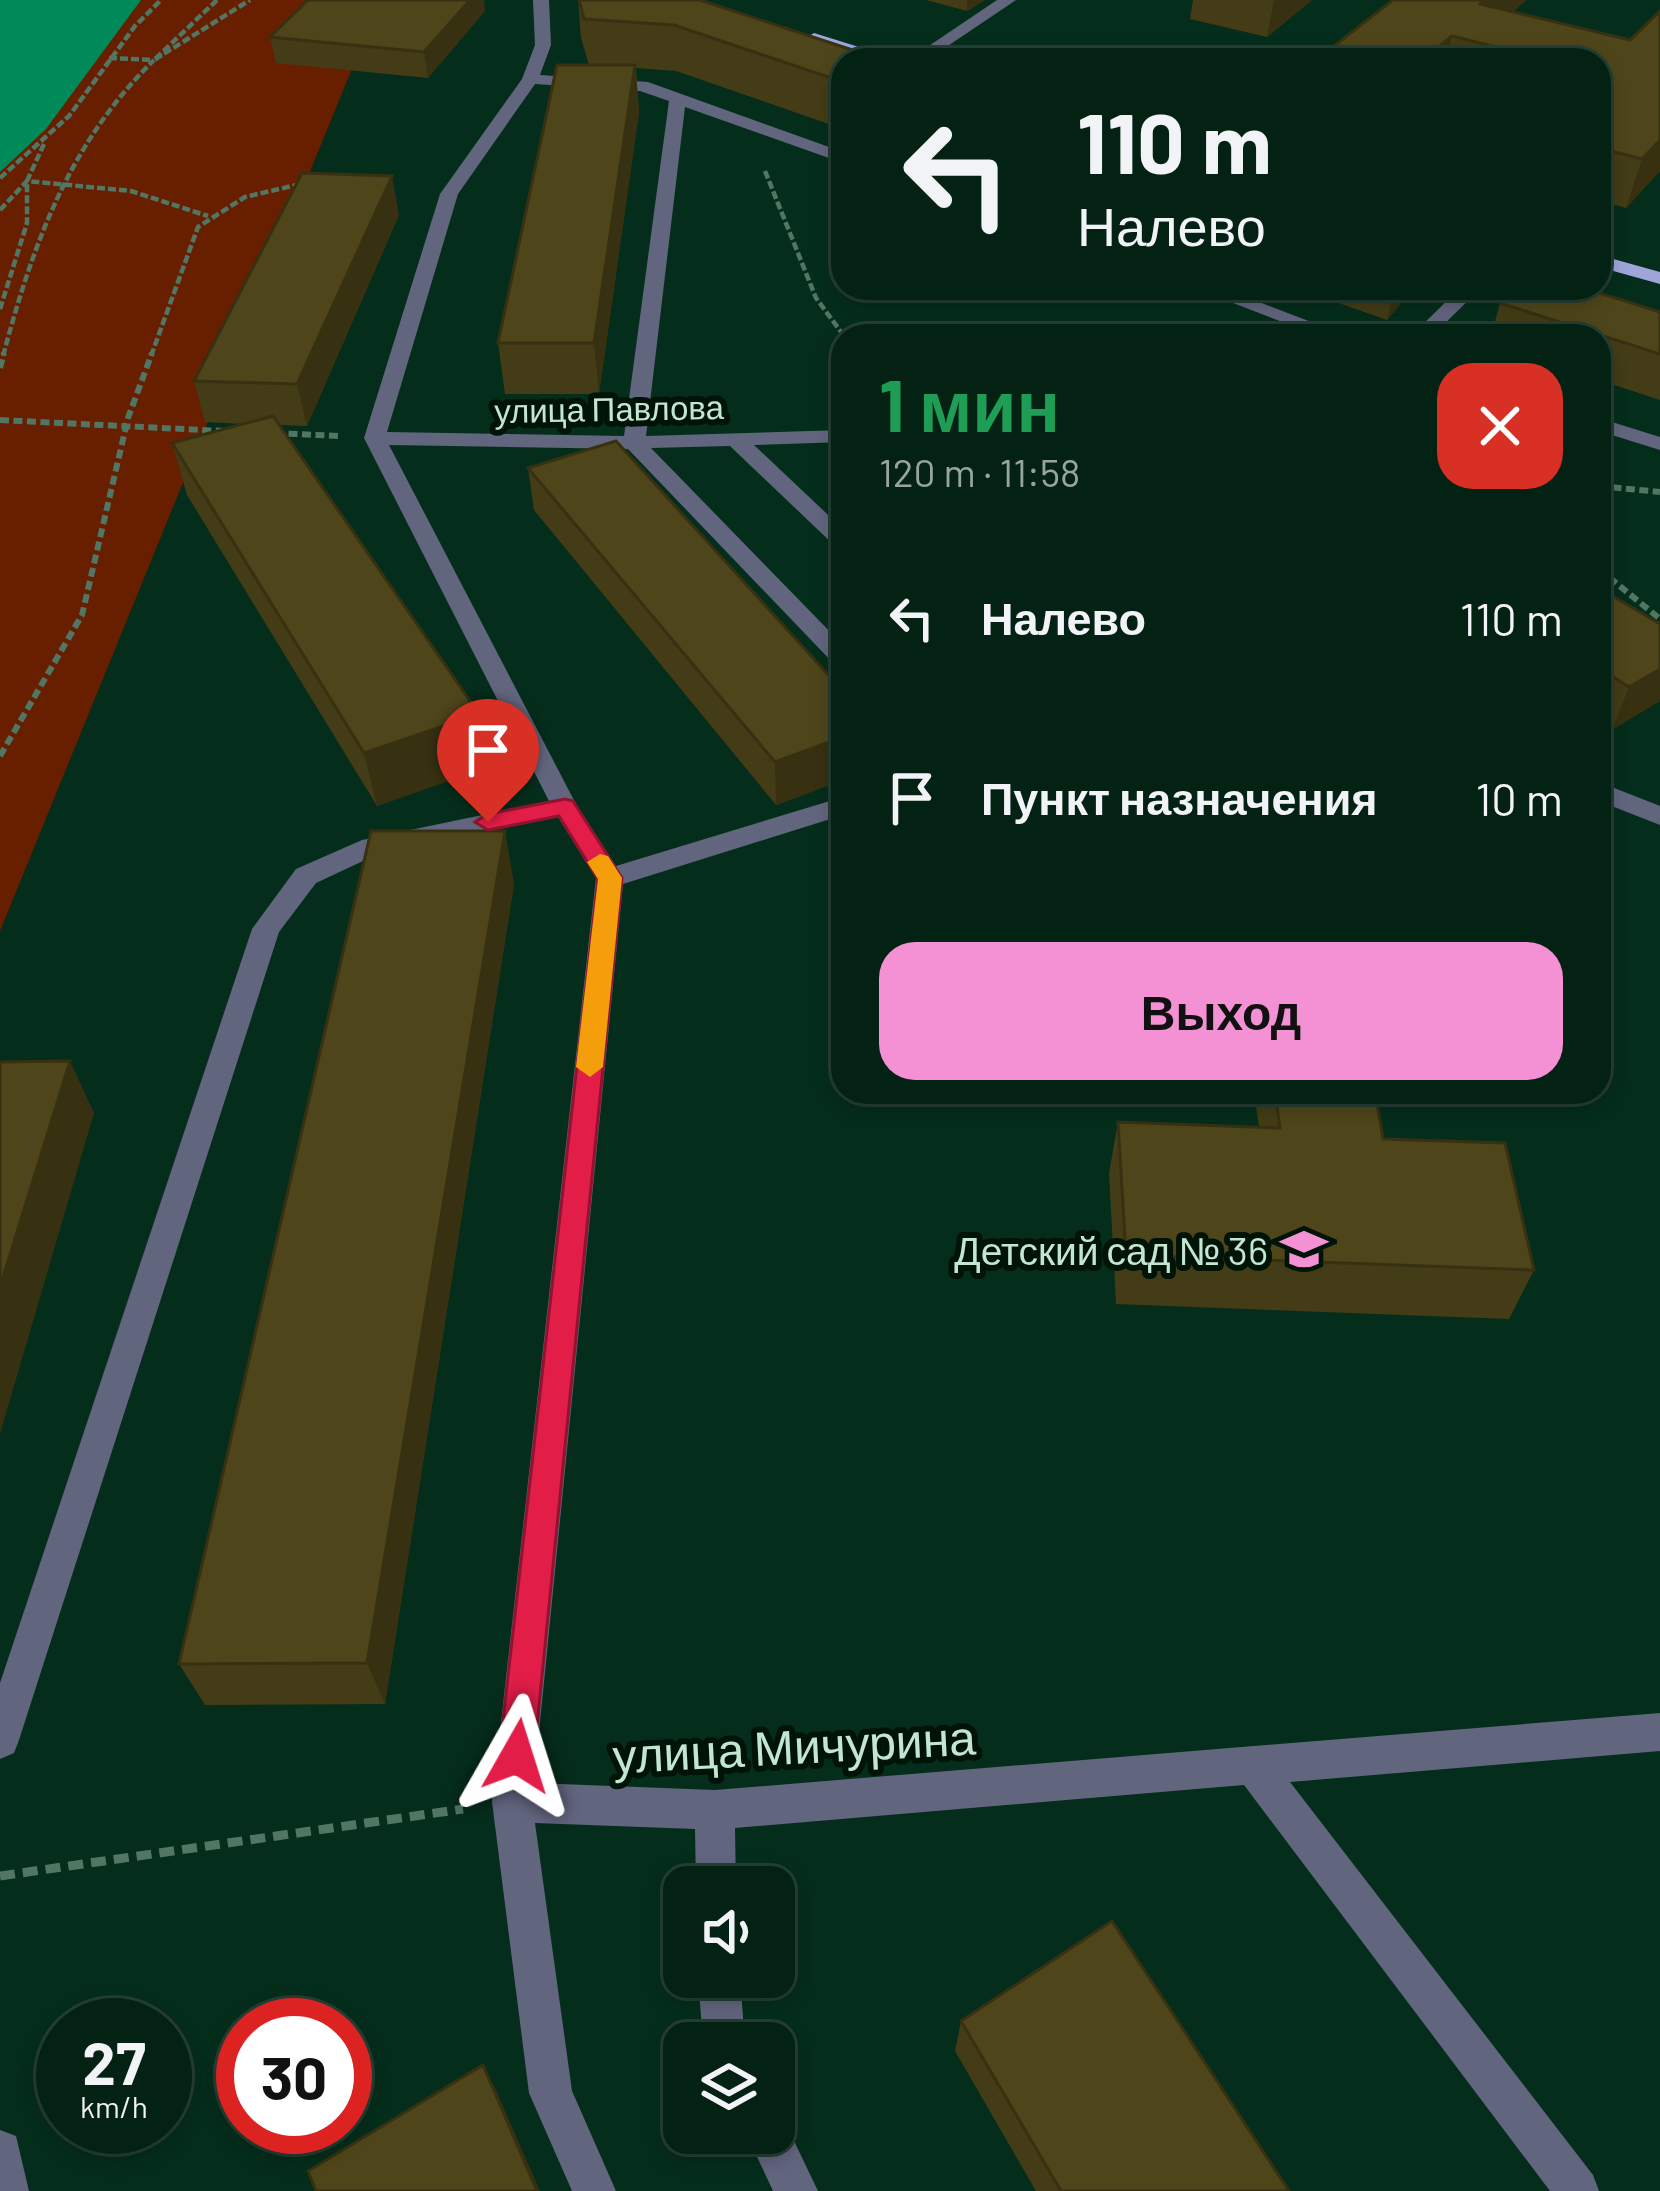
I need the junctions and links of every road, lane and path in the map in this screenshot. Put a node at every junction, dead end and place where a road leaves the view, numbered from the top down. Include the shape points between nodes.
1 (161, 0) edge
2 (217, 0) edge
3 (250, 0) edge
4 (541, 0) edge
5 (1008, 0) edge
6 (796, 33) edge
7 (845, 48) edge
8 (934, 48) edge
9 (109, 58) junction
10 (154, 60) junction
11 (530, 79) junction
12 (678, 99) junction
13 (746, 123) junction
14 (44, 143) junction
15 (831, 154) edge
16 (0, 178) edge
17 (28, 182) junction
18 (317, 182) edge
19 (57, 184) junction
20 (0, 210) edge
21 (208, 216) junction
22 (1611, 264) edge
23 (1660, 278) edge
24 (0, 280) edge
25 (9, 280) junction
26 (1238, 300) edge
27 (1458, 300) edge
28 (0, 308) edge
29 (835, 324) edge
30 (1304, 324) edge
31 (1434, 324) edge
32 (0, 368) edge
33 (0, 420) edge
34 (126, 426) junction
35 (1611, 428) edge
36 (239, 431) edge
37 (262, 432) edge
38 (831, 436) edge
39 (375, 438) junction
40 (735, 439) junction
41 (634, 443) junction
42 (1660, 444) edge
43 (1611, 487) edge
44 (1660, 492) edge
45 (831, 530) edge
46 (1611, 579) edge
47 (1660, 619) edge
48 (831, 647) edge
49 (0, 757) edge
50 (1611, 796) edge
51 (565, 807) junction
52 (831, 810) edge
53 (1660, 816) edge
54 (610, 878) junction
55 (1660, 1732) edge
56 (0, 1740) edge
57 (1253, 1765) junction
58 (512, 1802) junction
59 (715, 1810) junction
60 (716, 1866) edge
61 (0, 1876) edge
62 (0, 2152) edge
63 (778, 2154) edge
64 (7, 2191) edge
65 (594, 2191) edge
66 (796, 2191) edge
67 (1577, 2191) edge

1 - 9 path via 124,32
2 - 10 path
3 - 10 path
4 - 11 street via 543,45
5 - 8 street
6 - 7 main road
9 - 10 path
9 - 14 path
10 - 19 path via 120,91
11 - 12 street via 642,86
11 - 39 street via 449,194
12 - 13 street
12 - 41 street
13 - 15 street
13 - 29 path via 816,298
14 - 16 path
14 - 17 path
17 - 19 path
17 - 20 path
17 - 25 path via 27,223
18 - 21 path via 244,197
19 - 21 path via 131,191
19 - 32 path
21 - 34 path via 197,227
22 - 23 main road
24 - 25 path
25 - 28 path
26 - 30 street
27 - 31 street
33 - 34 path
34 - 36 path
34 - 49 path via 82,615
35 - 42 street
37 - 39 path
38 - 40 street, улица Павлова
39 - 41 street, улица Павлова
39 - 51 street
40 - 41 street, улица Павлова
40 - 45 street
41 - 48 street
43 - 44 path
46 - 47 path
50 - 53 street
51 - 54 street
51 - 56 street via 371,846 306,876 266,929
52 - 54 street
54 - 58 street
55 - 57 street, улица Мичурина
57 - 59 street, улица Мичурина
57 - 67 street
58 - 59 street, улица Мичурина
58 - 61 path
58 - 65 street via 551,2092
59 - 60 street
62 - 64 street
63 - 66 street

